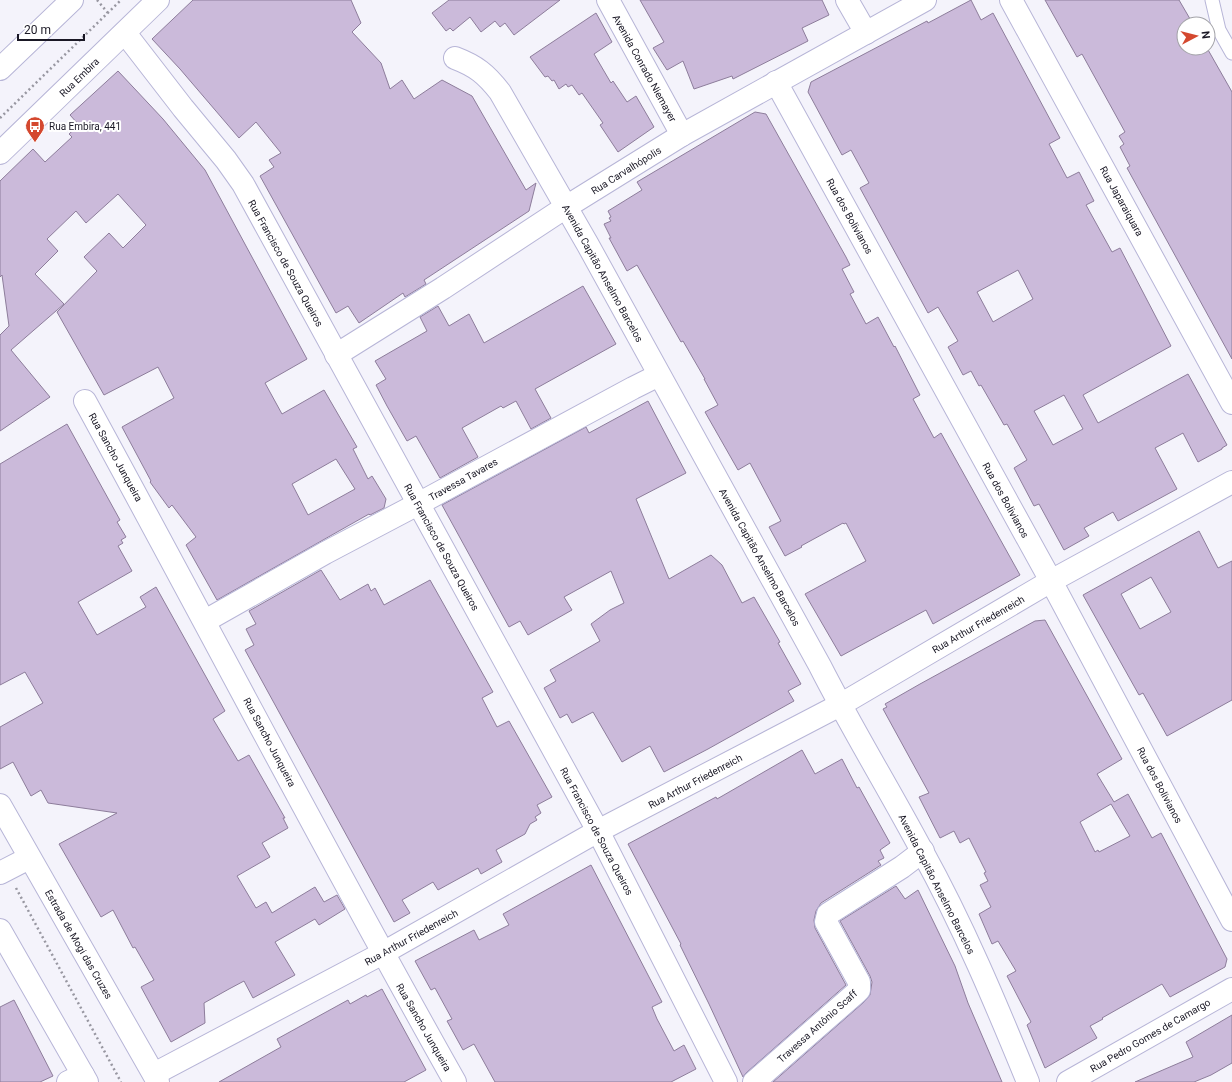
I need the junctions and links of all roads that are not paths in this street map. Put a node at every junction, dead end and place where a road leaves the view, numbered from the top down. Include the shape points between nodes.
1 (72, 0) edge
2 (158, 0) edge
3 (608, 0) edge
4 (847, 0) edge
5 (925, 0) edge
6 (1011, 0) edge
7 (1212, 0) edge
8 (125, 33) junction
9 (866, 33) junction
10 (1232, 53) edge
11 (455, 58) dead end
12 (3, 60) edge
13 (776, 82) junction
14 (682, 135) junction
15 (0, 153) edge
16 (566, 206) junction
17 (336, 355) junction
18 (660, 375) junction
19 (85, 401) dead end
20 (1232, 403) edge
21 (1232, 482) edge
22 (418, 504) junction
23 (1051, 581) junction
24 (205, 621) junction
25 (840, 705) junction
26 (0, 806) edge
27 (598, 832) junction
28 (923, 851) junction
29 (29, 858) junction
30 (3, 872) edge
31 (1232, 920) edge
32 (0, 930) edge
33 (383, 953) junction
34 (1232, 989) edge
35 (156, 1078) edge
36 (79, 1080) edge
37 (455, 1082) edge
38 (726, 1082) edge
39 (754, 1082) edge
40 (1028, 1082) edge
41 (1068, 1082) edge

1 - 12 street
2 - 8 street, Rua Embira
3 - 14 street, Avenida Conrado Niemayer
4 - 9 street
5 - 9 street, Rua Carvalhópolis
6 - 20 street, Rua Japaraiquara
7 - 10 lane via 1219,30
8 - 15 street, Rua Embira
8 - 17 street, Rua Francisco de Souza Queiros via 243,184
9 - 13 street, Rua Carvalhópolis
11 - 16 street, Avenida Capitão Anselmo Barcelos via 480,70 492,81
13 - 14 street, Rua Carvalhópolis
13 - 23 street, Rua dos Bolivianos
14 - 16 street, Rua Carvalhópolis
16 - 17 street, Rua Carvalhópolis
16 - 18 street, Avenida Capitão Anselmo Barcelos
17 - 22 street, Rua Francisco de Souza Queiros
18 - 22 street, Travessa Tavares via 605,402
18 - 25 street, Avenida Capitão Anselmo Barcelos
19 - 24 street, Rua Sancho Junqueira
21 - 23 street, Rua Arthur Friedenreich
22 - 24 street, Travessa Tavares
22 - 27 street, Rua Francisco de Souza Queiros
23 - 25 street, Rua Arthur Friedenreich
23 - 31 street, Rua dos Bolivianos
24 - 33 street, Rua Sancho Junqueira
25 - 27 street, Rua Arthur Friedenreich
25 - 28 street, Avenida Capitão Anselmo Barcelos
26 - 29 street, Estrada de Mogi das Cruzes
27 - 33 street, Rua Arthur Friedenreich
27 - 38 street, Rua Francisco de Souza Queiros
28 - 39 street, Travessa Antônio Scaff via 828,914 826,922 859,982 858,990
28 - 40 street, Avenida Capitão Anselmo Barcelos via 966,938
29 - 30 street
29 - 35 street, Estrada de Mogi das Cruzes
32 - 36 street
33 - 35 street, Rua Arthur Friedenreich
33 - 37 street, Rua Sancho Junqueira
34 - 41 street, Rua Pedro Gomes de Camargo

